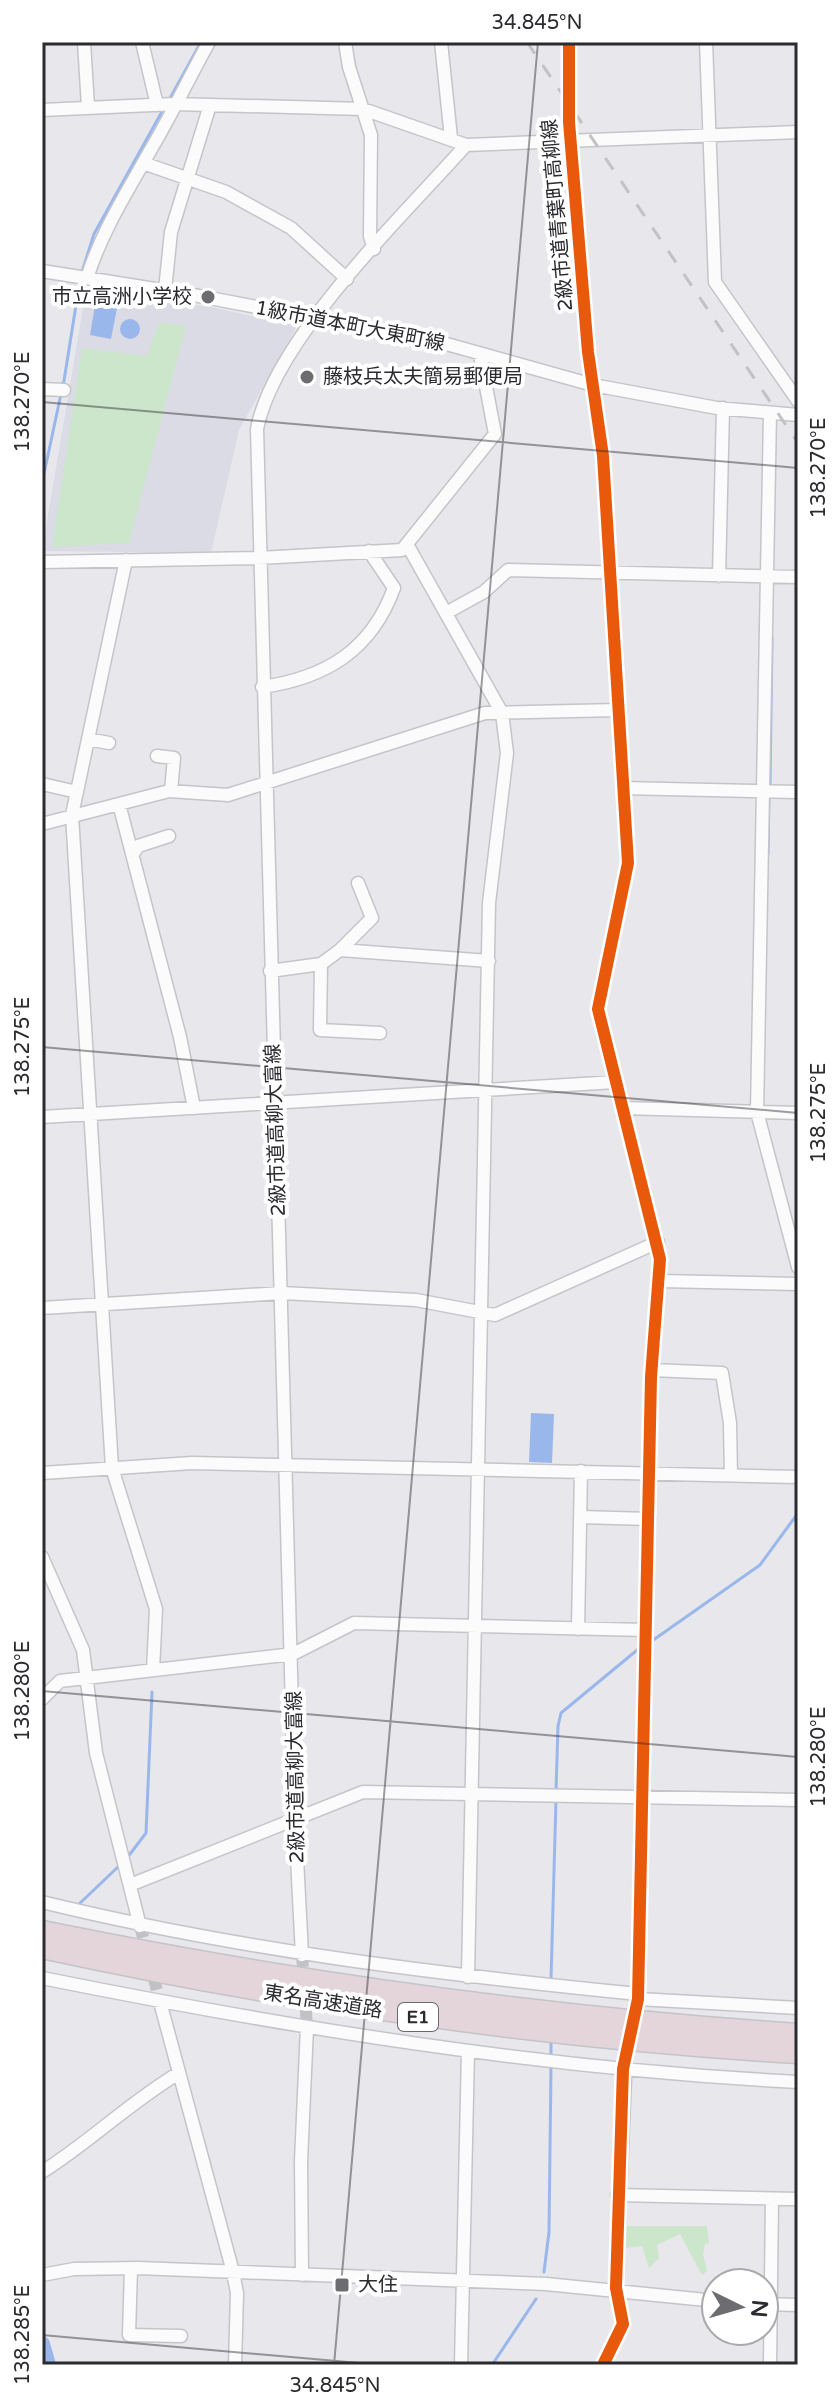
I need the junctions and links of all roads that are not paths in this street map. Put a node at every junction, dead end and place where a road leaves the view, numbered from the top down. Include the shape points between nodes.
1 (84, 42) edge
2 (142, 42) edge
3 (209, 42) edge
4 (345, 42) edge
5 (441, 42) edge
6 (569, 42) edge
7 (706, 42) edge
8 (174, 104) junction
9 (157, 105) junction
10 (210, 105) junction
11 (88, 107) junction
12 (363, 109) junction
13 (42, 110) edge
14 (798, 132) edge
15 (711, 137) junction
16 (451, 138) junction
17 (571, 144) junction
18 (466, 145) junction
19 (143, 163) junction
20 (187, 180) junction
21 (374, 249) junction
22 (42, 271) edge
23 (87, 278) junction
24 (347, 279) junction
25 (165, 290) junction
26 (312, 318) junction
27 (480, 355) junction
28 (593, 385) junction
29 (42, 389) edge
30 (64, 390) dead end
31 (798, 401) edge
32 (723, 408) junction
33 (770, 413) junction
34 (798, 415) edge
35 (408, 546) junction
36 (369, 551) junction
37 (259, 558) junction
38 (126, 560) junction
39 (42, 562) edge
40 (611, 574) junction
41 (719, 576) junction
42 (768, 577) junction
43 (798, 577) edge
44 (446, 613) junction
45 (262, 687) junction
46 (617, 710) junction
47 (502, 713) junction
48 (88, 739) junction
49 (109, 743) dead end
50 (157, 756) dead end
51 (42, 784) edge
52 (265, 784) junction
53 (623, 788) junction
54 (171, 791) junction
55 (77, 792) junction
56 (764, 792) junction
57 (798, 792) edge
58 (119, 804) junction
59 (72, 815) junction
60 (42, 824) edge
61 (169, 836) dead end
62 (133, 854) junction
63 (358, 883) dead end
64 (340, 950) junction
65 (489, 961) junction
66 (321, 964) junction
67 (270, 971) junction
68 (380, 1033) dead end
69 (616, 1082) junction
70 (485, 1089) junction
71 (275, 1104) junction
72 (194, 1108) junction
73 (622, 1108) junction
74 (757, 1112) junction
75 (798, 1113) edge
76 (89, 1115) junction
77 (42, 1117) edge
78 (658, 1242) junction
79 (798, 1267) edge
80 (660, 1281) junction
81 (798, 1284) edge
82 (282, 1293) junction
83 (102, 1304) junction
84 (42, 1308) edge
85 (479, 1312) junction
86 (652, 1370) junction
87 (285, 1464) junction
88 (112, 1468) junction
89 (478, 1468) junction
90 (581, 1471) junction
91 (42, 1473) edge
92 (651, 1473) junction
93 (731, 1475) junction
94 (798, 1477) edge
95 (580, 1517) junction
96 (649, 1519) junction
97 (42, 1557) edge
98 (476, 1628) junction
99 (578, 1629) junction
100 (646, 1630) junction
101 (293, 1654) junction
102 (153, 1670) junction
103 (84, 1678) junction
104 (42, 1699) edge
105 (472, 1794) junction
106 (643, 1798) junction
107 (798, 1800) edge
108 (295, 1819) junction
109 (130, 1885) junction
110 (42, 1902) edge
111 (140, 1926) junction
112 (42, 1931) edge
113 (42, 1948) edge
114 (302, 1955) junction
115 (468, 1977) junction
116 (42, 1978) edge
117 (638, 2001) junction
118 (160, 2002) junction
119 (798, 2008) edge
120 (307, 2027) junction
121 (798, 2034) edge
122 (468, 2051) junction
123 (798, 2053) edge
124 (625, 2062) junction
125 (179, 2073) junction
126 (798, 2082) edge
127 (42, 2172) edge
128 (617, 2195) junction
129 (772, 2199) junction
130 (798, 2199) edge
131 (769, 2267) edge
132 (131, 2268) junction
133 (233, 2272) junction
134 (42, 2275) edge
135 (302, 2275) junction
136 (461, 2283) junction
137 (616, 2288) junction
138 (700, 2299) edge
139 (181, 2336) dead end
140 (235, 2365) edge
141 (461, 2365) edge
142 (603, 2365) edge

1 - 11 street
2 - 9 street
3 - 8 street
4 - 12 street
5 - 16 street
6 - 17 street, 2級市道青葉町高柳線
7 - 15 street
8 - 9 street
8 - 10 street
8 - 19 street
9 - 11 street
10 - 12 street
10 - 20 street
11 - 13 street
12 - 16 street
12 - 21 street via 371,135
14 - 15 street
15 - 17 street
15 - 31 street via 715,282
16 - 18 street
17 - 18 street
17 - 28 street, 2級市道青葉町高柳線
18 - 21 street, 2級市道高柳大富線
19 - 20 street
19 - 23 street via 99,241
20 - 24 street via 226,192 291,228
20 - 25 street via 171,232
21 - 24 street, 2級市道高柳大富線
22 - 23 street, 1級市道本町大東町線
23 - 25 street, 1級市道本町大東町線
24 - 26 street, 2級市道高柳大富線
25 - 26 street, 1級市道本町大東町線
26 - 27 street, 1級市道本町大東町線
26 - 37 street, 2級市道高柳大富線 via 260,414
27 - 28 street, 1級市道本町大東町線
27 - 35 street via 495,434
28 - 32 street, 1級市道本町大東町線
28 - 40 street, 2級市道青葉町高柳線
29 - 30 street
32 - 33 street, 1級市道本町大東町線
32 - 41 street
33 - 34 street, 1級市道本町大東町線
33 - 42 street
35 - 36 street
35 - 44 street
36 - 37 street
36 - 45 street via 394,588 373,628 349,654 312,677
37 - 38 street
37 - 45 street, 2級市道高柳大富線
38 - 39 street
38 - 48 street
40 - 41 street
40 - 44 street via 508,570 484,592
40 - 46 street, 2級市道青葉町高柳線
41 - 42 street
42 - 43 street
42 - 56 street
44 - 47 street
45 - 52 street, 2級市道高柳大富線
46 - 47 street
46 - 53 street, 2級市道青葉町高柳線
47 - 52 street via 485,713
47 - 65 street via 507,753 489,903
48 - 49 street
48 - 55 street
50 - 54 street via 174,758
51 - 55 street
52 - 54 street via 228,795
52 - 67 street, 2級市道高柳大富線
53 - 56 street
53 - 69 street, 2級市道青葉町高柳線 via 628,863 598,1009
54 - 58 street
55 - 59 street
56 - 57 street
56 - 74 street
58 - 59 street
58 - 62 street
59 - 60 street
59 - 76 street
61 - 62 street via 138,846
62 - 72 street
63 - 64 street via 372,918
64 - 65 street
64 - 66 street
65 - 70 street
66 - 67 street
66 - 68 street via 320,1030
67 - 71 street, 2級市道高柳大富線
69 - 70 street
69 - 73 street, 2級市道青葉町高柳線
70 - 71 street
70 - 85 street
71 - 72 street
71 - 82 street, 2級市道高柳大富線
72 - 76 street
73 - 74 street
73 - 78 street, 2級市道青葉町高柳線
74 - 75 street
74 - 79 street
76 - 77 street
76 - 83 street
78 - 80 street, 2級市道青葉町高柳線
78 - 85 street via 495,1315
80 - 81 street
80 - 86 street, 2級市道青葉町高柳線
82 - 83 street
82 - 85 street via 416,1300
82 - 87 street, 2級市道高柳大富線
83 - 84 street
83 - 88 street
85 - 89 street
86 - 92 street, 2級市道青葉町高柳線
86 - 93 street via 722,1373
87 - 88 street
87 - 89 street
87 - 101 street, 2級市道高柳大富線
88 - 91 street
88 - 102 street via 156,1609
89 - 90 street
89 - 98 street
90 - 92 street
90 - 95 street
92 - 93 street
92 - 96 street, 2級市道青葉町高柳線
93 - 94 street
95 - 96 street
95 - 99 street
96 - 100 street, 2級市道青葉町高柳線
97 - 103 street via 83,1650
98 - 99 street
98 - 101 street via 354,1623
98 - 105 street
99 - 100 street
100 - 106 street, 2級市道青葉町高柳線
101 - 102 street
101 - 108 street, 2級市道高柳大富線
102 - 103 street
103 - 104 street via 60,1681
103 - 109 street via 96,1753
105 - 106 street
105 - 108 street via 363,1792
105 - 115 street
106 - 107 street
106 - 117 street, 2級市道青葉町高柳線
108 - 109 street
108 - 114 street, 2級市道高柳大富線
109 - 111 street
110 - 111 street
111 - 114 street
112 - 121 highway, 東名高速道路 / E1 via 271,1976 504,2009
113 - 123 highway, 東名高速道路 / E1 via 405,2016 608,2040
114 - 115 street
115 - 117 street
116 - 118 street
117 - 119 street
118 - 120 street
118 - 125 street
120 - 122 street
120 - 135 street
122 - 124 street
122 - 136 street
124 - 126 street
124 - 128 street
125 - 127 street
125 - 133 street
128 - 129 street
128 - 137 street
129 - 130 street
129 - 131 street
132 - 133 street
132 - 134 street
132 - 139 street via 129,2335
133 - 135 street
133 - 140 street
135 - 136 street
136 - 137 street
136 - 141 street
137 - 138 street
137 - 142 street via 623,2324

